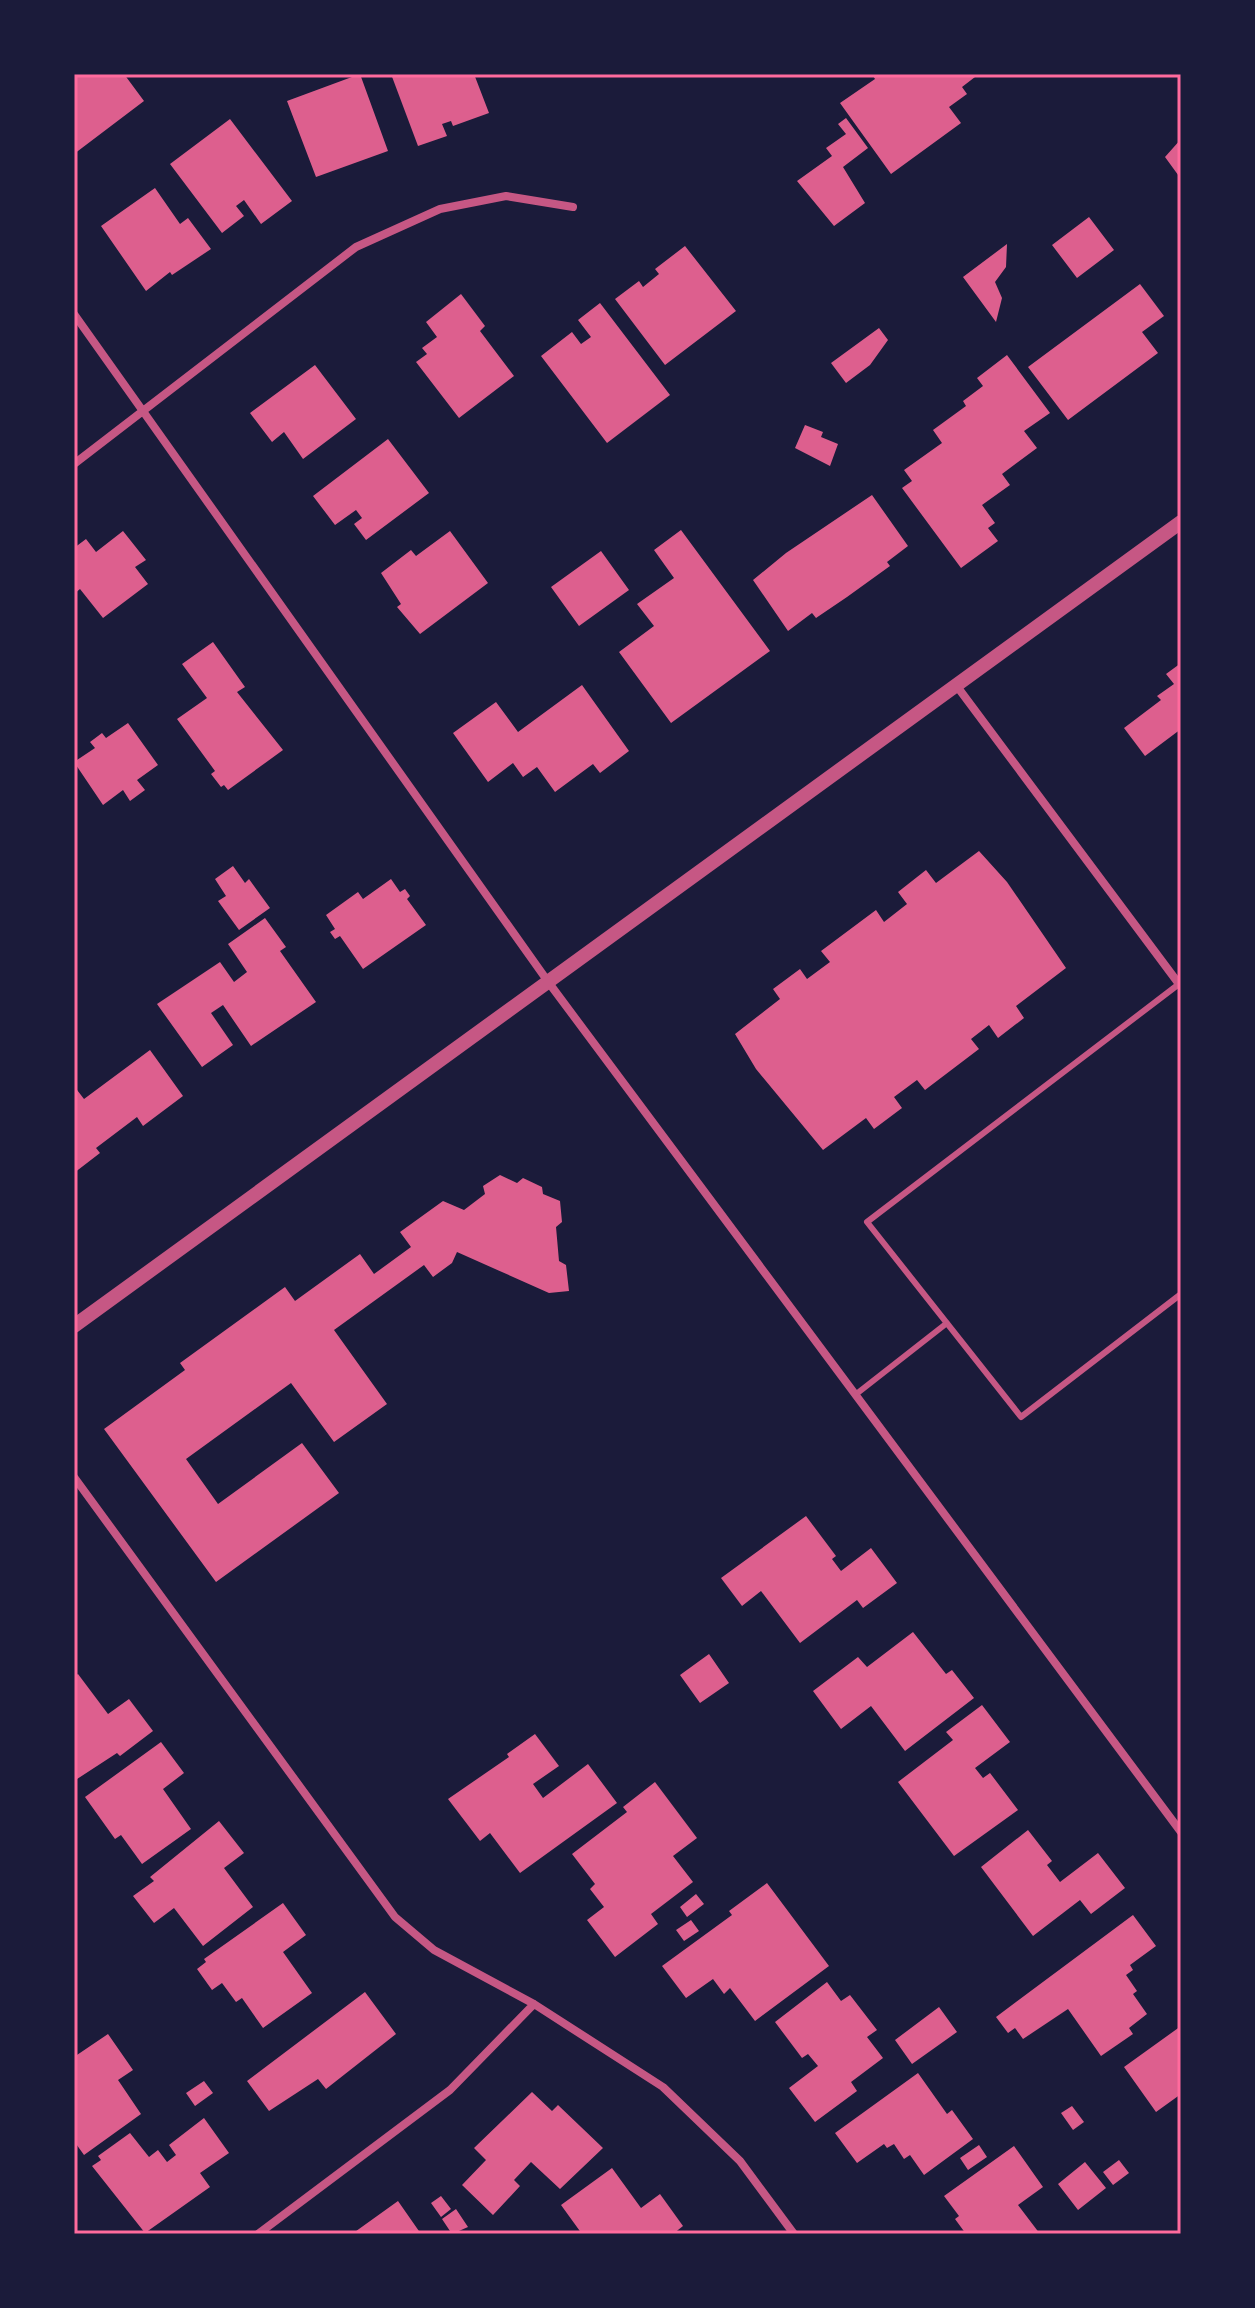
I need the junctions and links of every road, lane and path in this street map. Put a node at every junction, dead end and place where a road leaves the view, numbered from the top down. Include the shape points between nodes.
1 (573, 207) dead end
2 (74, 314) edge
3 (146, 411) junction
4 (74, 464) edge
5 (1181, 522) edge
6 (956, 685) junction
7 (549, 983) junction
8 (1180, 986) edge
9 (1181, 1294) edge
10 (947, 1323) junction
11 (74, 1326) edge
12 (855, 1395) junction
13 (74, 1477) edge
14 (1181, 1832) edge
15 (534, 2004) junction
16 (258, 2234) edge
17 (794, 2234) edge

1 - 3 street via 506,196 440,209 356,247
2 - 3 street
3 - 4 street
3 - 7 street
5 - 6 street
6 - 7 street
6 - 8 street
7 - 11 street
7 - 12 street
8 - 10 lane via 867,1222
9 - 10 lane via 1021,1417
10 - 12 lane
12 - 14 street
13 - 15 street via 395,1917 434,1950
15 - 16 street via 450,2090
15 - 17 street via 663,2087 740,2161

